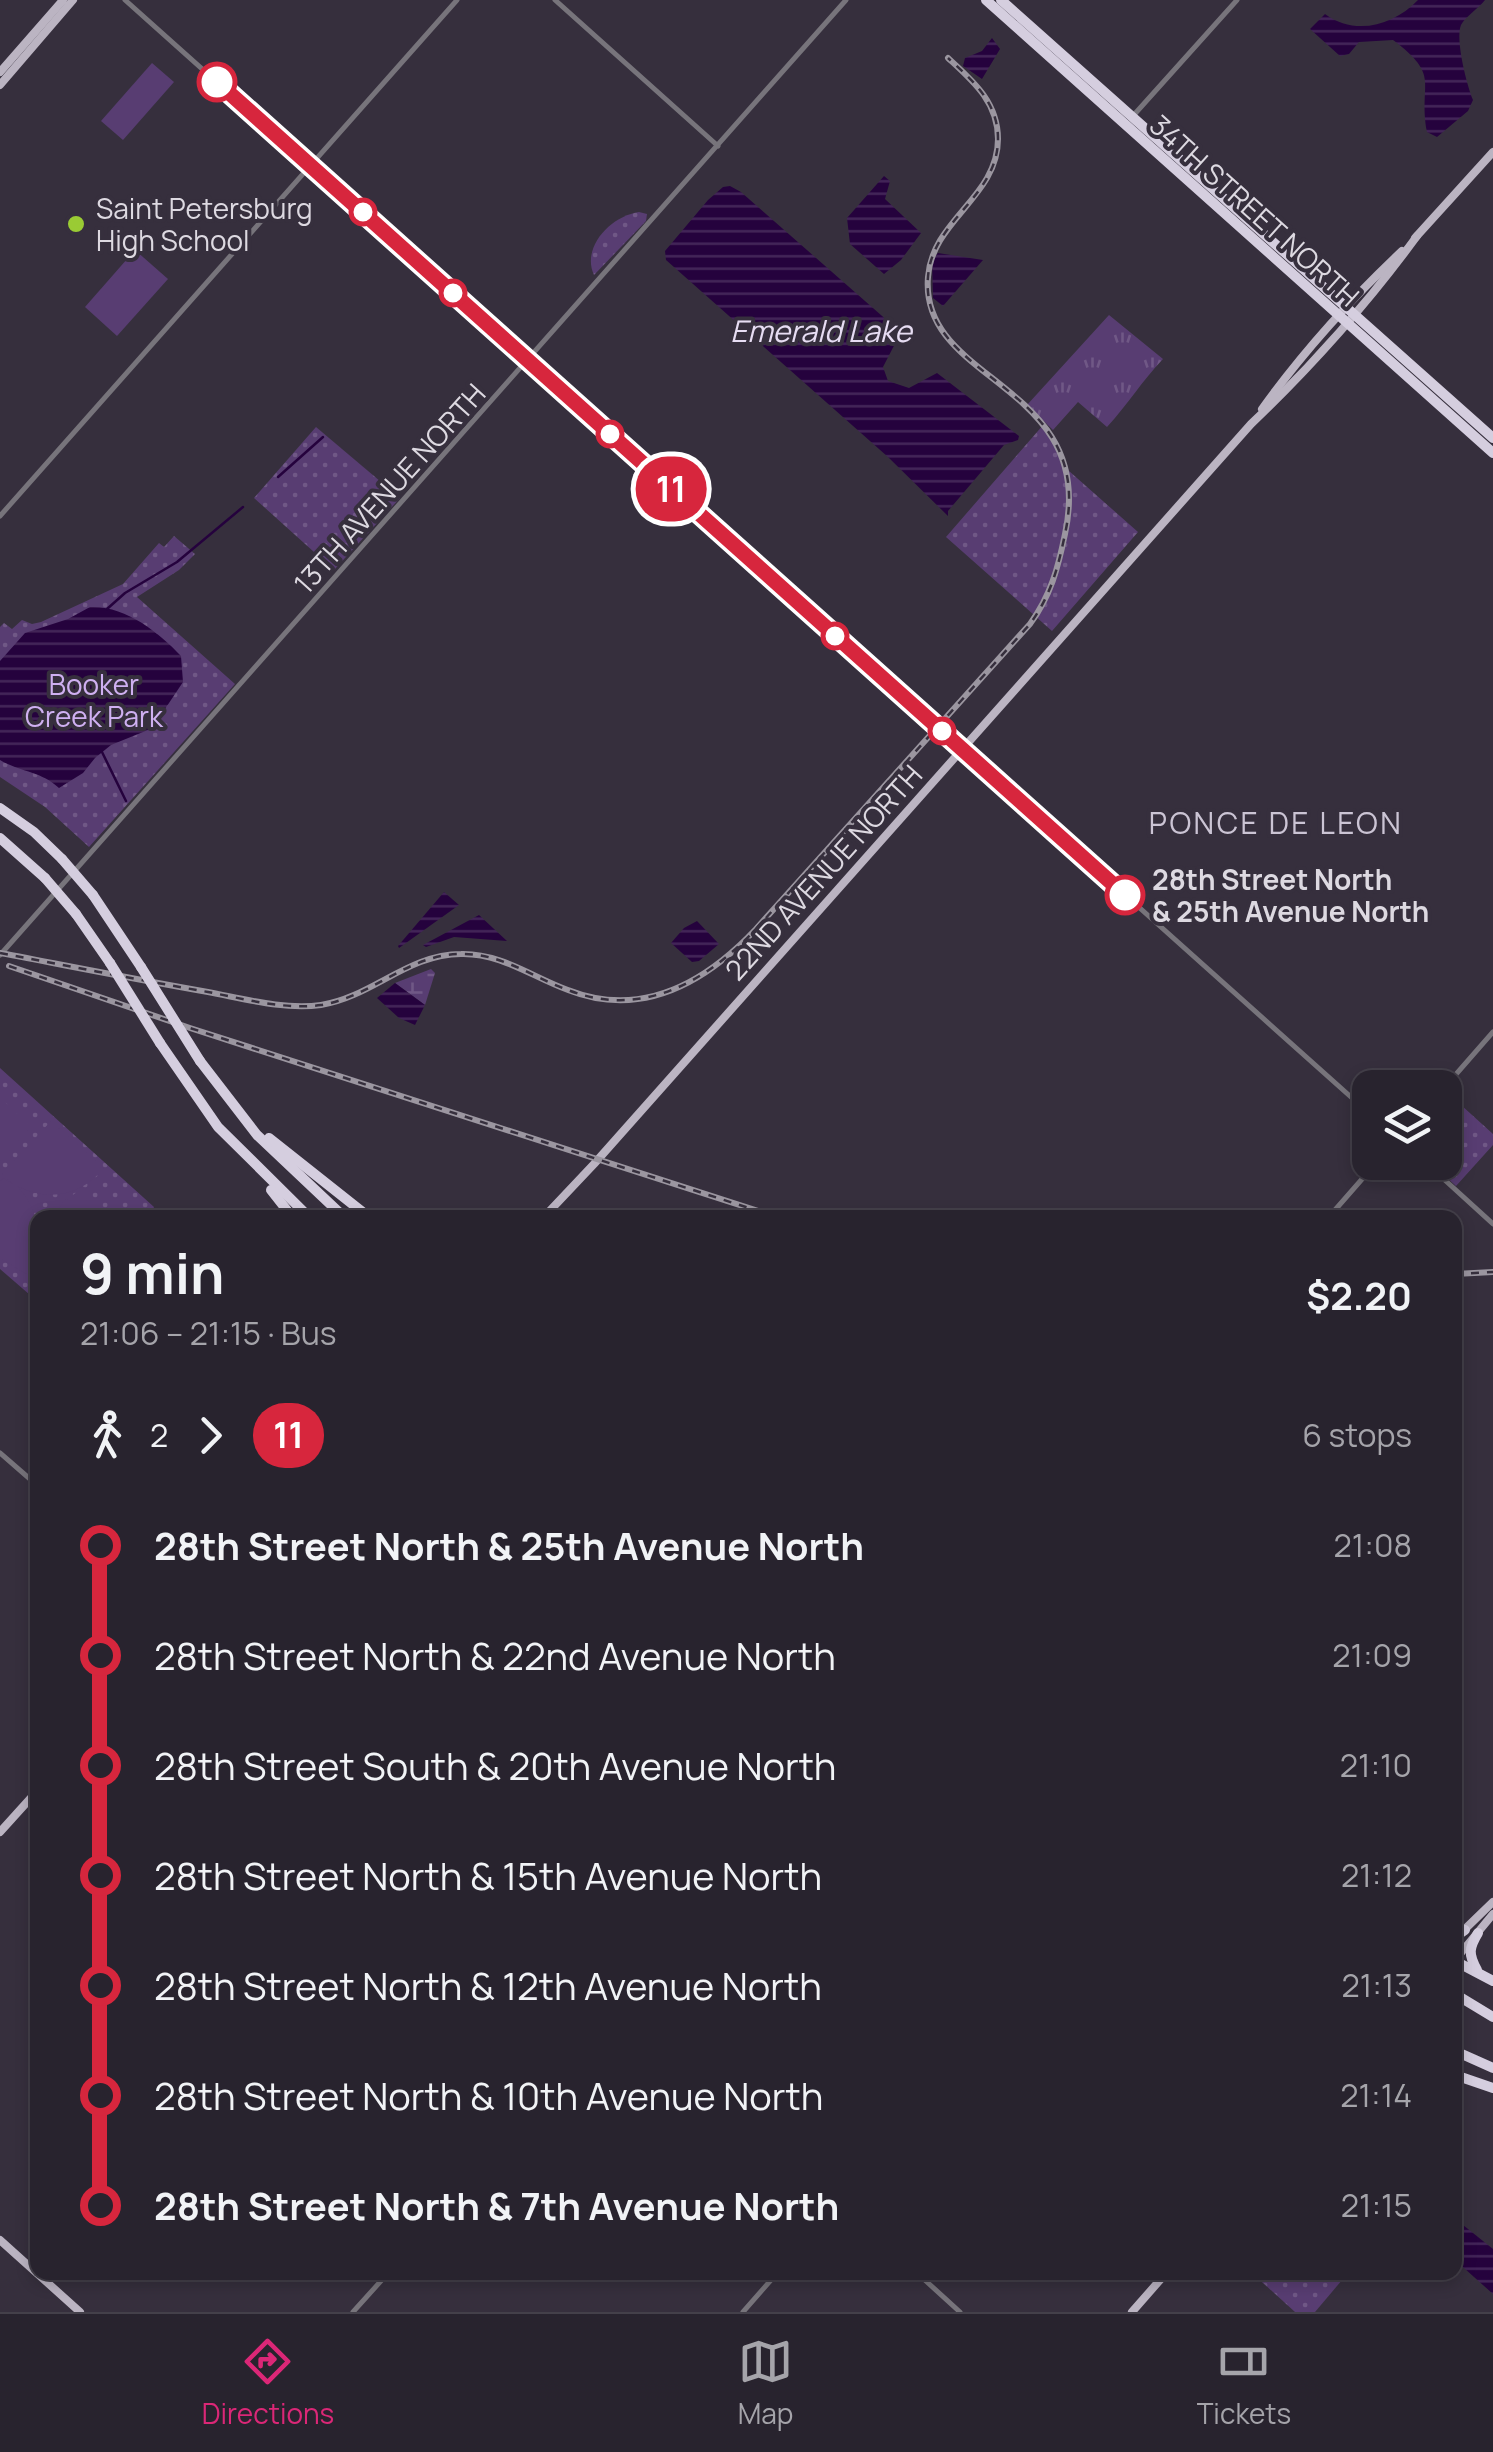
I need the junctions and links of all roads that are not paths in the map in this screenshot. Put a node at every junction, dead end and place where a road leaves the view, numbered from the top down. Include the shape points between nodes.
1 (63, 0) edge
2 (73, 0) edge
3 (125, 0) edge
4 (457, 0) edge
5 (555, 0) edge
6 (846, 0) edge
7 (986, 0) edge
8 (1002, 0) edge
9 (1236, 0) edge
10 (2, 70) edge
11 (1, 84) edge
12 (1129, 120) junction
13 (718, 146) junction
14 (1493, 152) edge
15 (310, 166) junction
16 (1347, 315) junction
17 (528, 362) junction
18 (1493, 438) edge
19 (1493, 453) edge
20 (0, 516) edge
21 (962, 749) junction
22 (0, 808) edge
23 (0, 838) edge
24 (0, 955) edge
25 (1493, 1032) edge
26 (1460, 1070) edge
27 (212, 1080) junction
28 (1352, 1098) edge
29 (246, 1157) junction
30 (1361, 1180) edge
31 (1445, 1180) edge
32 (287, 1210) edge
33 (302, 1210) edge
34 (337, 1210) edge
35 (360, 1210) edge
36 (552, 1210) edge
37 (1335, 1210) edge
38 (1493, 1224) edge
39 (0, 1453) edge
40 (30, 1479) edge
41 (30, 1799) edge
42 (0, 1832) edge
43 (1493, 1902) edge
44 (1493, 1914) edge
45 (1462, 1932) edge
46 (1478, 1932) junction
47 (1462, 1951) edge
48 (1462, 1964) edge
49 (1477, 1971) junction
50 (1493, 1981) edge
51 (1462, 1998) edge
52 (1493, 2017) edge
53 (1462, 2054) edge
54 (1493, 2068) edge
55 (1462, 2077) edge
56 (1493, 2088) edge
57 (0, 2240) edge
58 (30, 2267) edge
59 (44, 2280) edge
60 (381, 2280) edge
61 (771, 2280) edge
62 (925, 2280) edge
63 (1160, 2280) edge
64 (80, 2312) edge
65 (354, 2312) edge
66 (743, 2312) edge
67 (960, 2312) edge
68 (1132, 2312) edge

1 - 10 main road
2 - 11 main road
3 - 15 street
4 - 15 street
5 - 13 street
6 - 13 street, 13TH AVENUE NORTH
7 - 12 highway, 34TH STREET NORTH
8 - 12 highway, 34TH STREET NORTH
9 - 12 street
10 - 11 main road
12 - 16 highway, 34TH STREET NORTH
13 - 17 street, 13TH AVENUE NORTH
14 - 16 main road, 22ND AVENUE NORTH
15 - 17 street
15 - 20 street
16 - 18 highway, 34TH STREET NORTH
16 - 19 highway, 34TH STREET NORTH
16 - 21 main road, 22ND AVENUE NORTH via 1296,381
17 - 21 street
17 - 24 street, 13TH AVENUE NORTH
21 - 28 street
21 - 36 main road, 22ND AVENUE NORTH
22 - 27 highway, bridge via 34,832 93,896
23 - 29 highway, bridge via 76,914 208,1114
25 - 26 street
27 - 34 highway
27 - 35 highway via 280,1148
29 - 32 highway
29 - 33 highway
30 - 37 street
31 - 38 street
39 - 40 street
41 - 42 main road
43 - 45 main road
44 - 46 main road
46 - 47 main road
46 - 49 highway via 1469,1956
48 - 49 highway
49 - 50 highway
51 - 52 highway
53 - 54 highway
55 - 56 highway
57 - 58 main road
59 - 64 main road
60 - 65 street
61 - 66 street
62 - 67 street
63 - 68 main road

